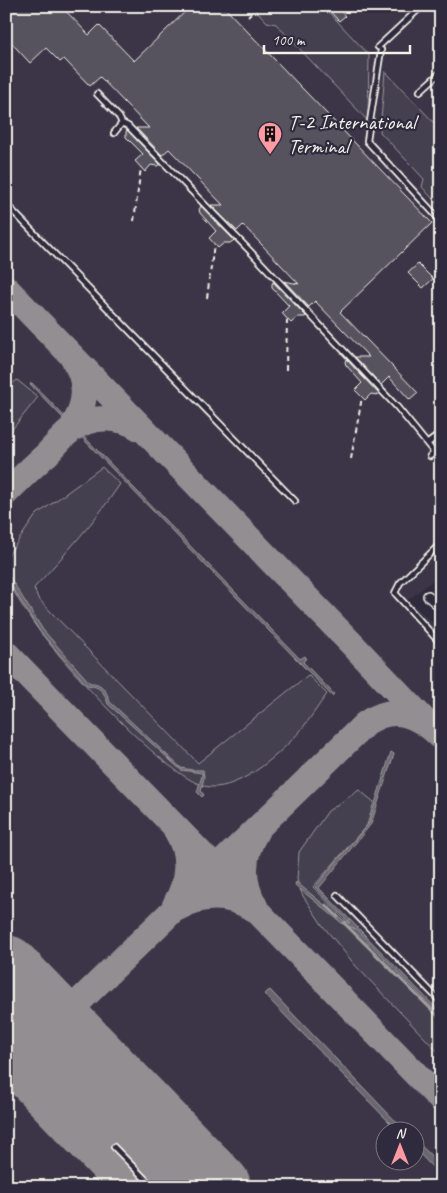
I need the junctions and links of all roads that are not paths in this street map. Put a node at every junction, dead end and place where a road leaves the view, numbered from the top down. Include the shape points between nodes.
1 (422, 6) edge
2 (441, 72) edge
3 (420, 91) dead end
4 (97, 94) dead end
5 (122, 123) junction
6 (114, 133) dead end
7 (6, 204) edge
8 (441, 221) edge
9 (441, 433) edge
10 (427, 444) dead end
11 (441, 446) edge
12 (432, 454) junction
13 (441, 462) edge
14 (295, 502) dead end
15 (441, 543) edge
16 (428, 596) dead end
17 (441, 607) edge
18 (441, 644) edge
19 (337, 895) dead end
20 (441, 1002) edge
21 (114, 1147) dead end
22 (152, 1187) edge

1 - 8 lane via 379,48 368,141
2 - 3 lane
4 - 5 lane
5 - 6 lane
5 - 12 lane via 397,407
7 - 14 lane
9 - 10 lane
11 - 12 lane
12 - 13 lane
15 - 18 lane via 400,583 395,593
16 - 17 street
19 - 20 lane
21 - 22 lane

